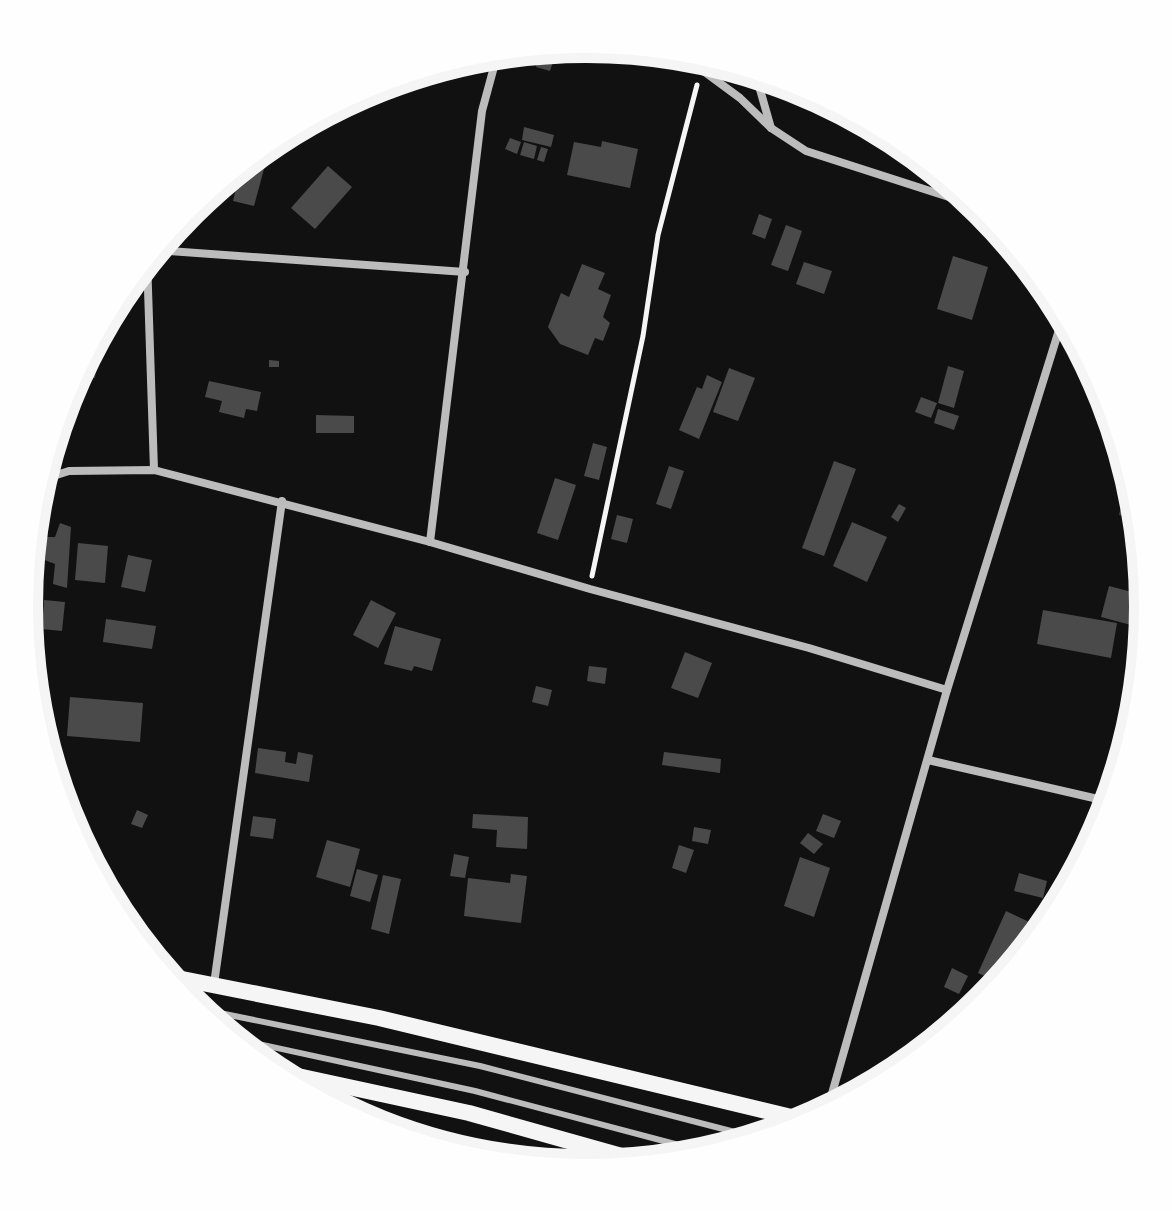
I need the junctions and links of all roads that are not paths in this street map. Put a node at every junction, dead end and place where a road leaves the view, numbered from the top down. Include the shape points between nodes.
1 (494, 65) edge
2 (707, 71) edge
3 (759, 86) edge
4 (771, 128) junction
5 (952, 198) edge
6 (168, 251) edge
7 (465, 272) junction
8 (148, 277) edge
9 (1059, 329) edge
10 (154, 470) junction
11 (54, 476) edge
12 (282, 501) junction
13 (430, 542) junction
14 (947, 690) junction
15 (928, 760) junction
16 (1098, 799) edge
17 (186, 979) edge
18 (214, 984) junction
19 (220, 1013) edge
20 (257, 1044) edge
21 (310, 1079) edge
22 (832, 1095) edge
23 (786, 1116) edge
24 (736, 1132) edge
25 (680, 1145) edge
26 (610, 1153) edge

1 - 7 street via 482,111
2 - 4 street
3 - 4 street
4 - 5 street via 806,151
6 - 7 street
7 - 13 street
8 - 10 street
9 - 14 street
10 - 11 street
10 - 12 street
12 - 13 street
12 - 18 street
13 - 14 street
14 - 15 street
15 - 16 street
15 - 22 street
17 - 18 main road
18 - 23 main road via 410,1025
19 - 24 lane via 480,1066
20 - 25 lane via 475,1091
21 - 26 main road via 469,1113

